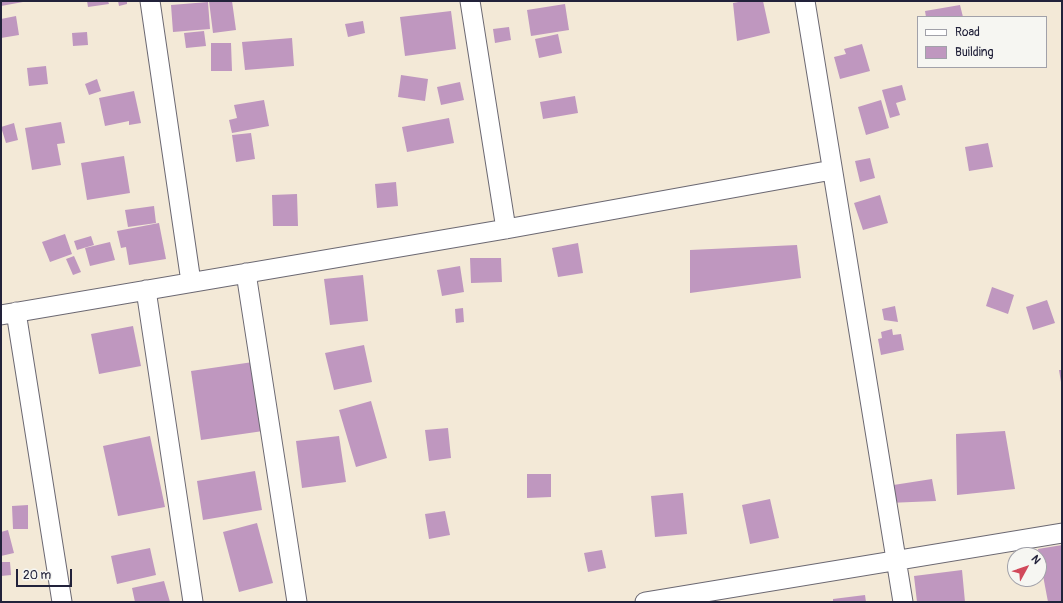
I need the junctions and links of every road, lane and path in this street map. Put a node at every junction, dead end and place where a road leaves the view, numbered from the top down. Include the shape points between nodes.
1 (150, 1) edge
2 (470, 1) edge
3 (805, 1) edge
4 (832, 170) junction
5 (506, 229) junction
6 (246, 273) junction
7 (191, 282) junction
8 (146, 290) junction
9 (8, 313) edge
10 (1062, 533) edge
11 (896, 559) junction
12 (62, 602) edge
13 (193, 602) edge
14 (297, 602) edge
15 (645, 602) edge
16 (903, 602) edge

1 - 7 street
2 - 5 street
3 - 4 street
4 - 5 street
4 - 11 street
5 - 6 street
6 - 7 street
6 - 14 street
7 - 8 street
8 - 9 street
8 - 13 street
9 - 12 street
10 - 11 street
11 - 15 street
11 - 16 street

